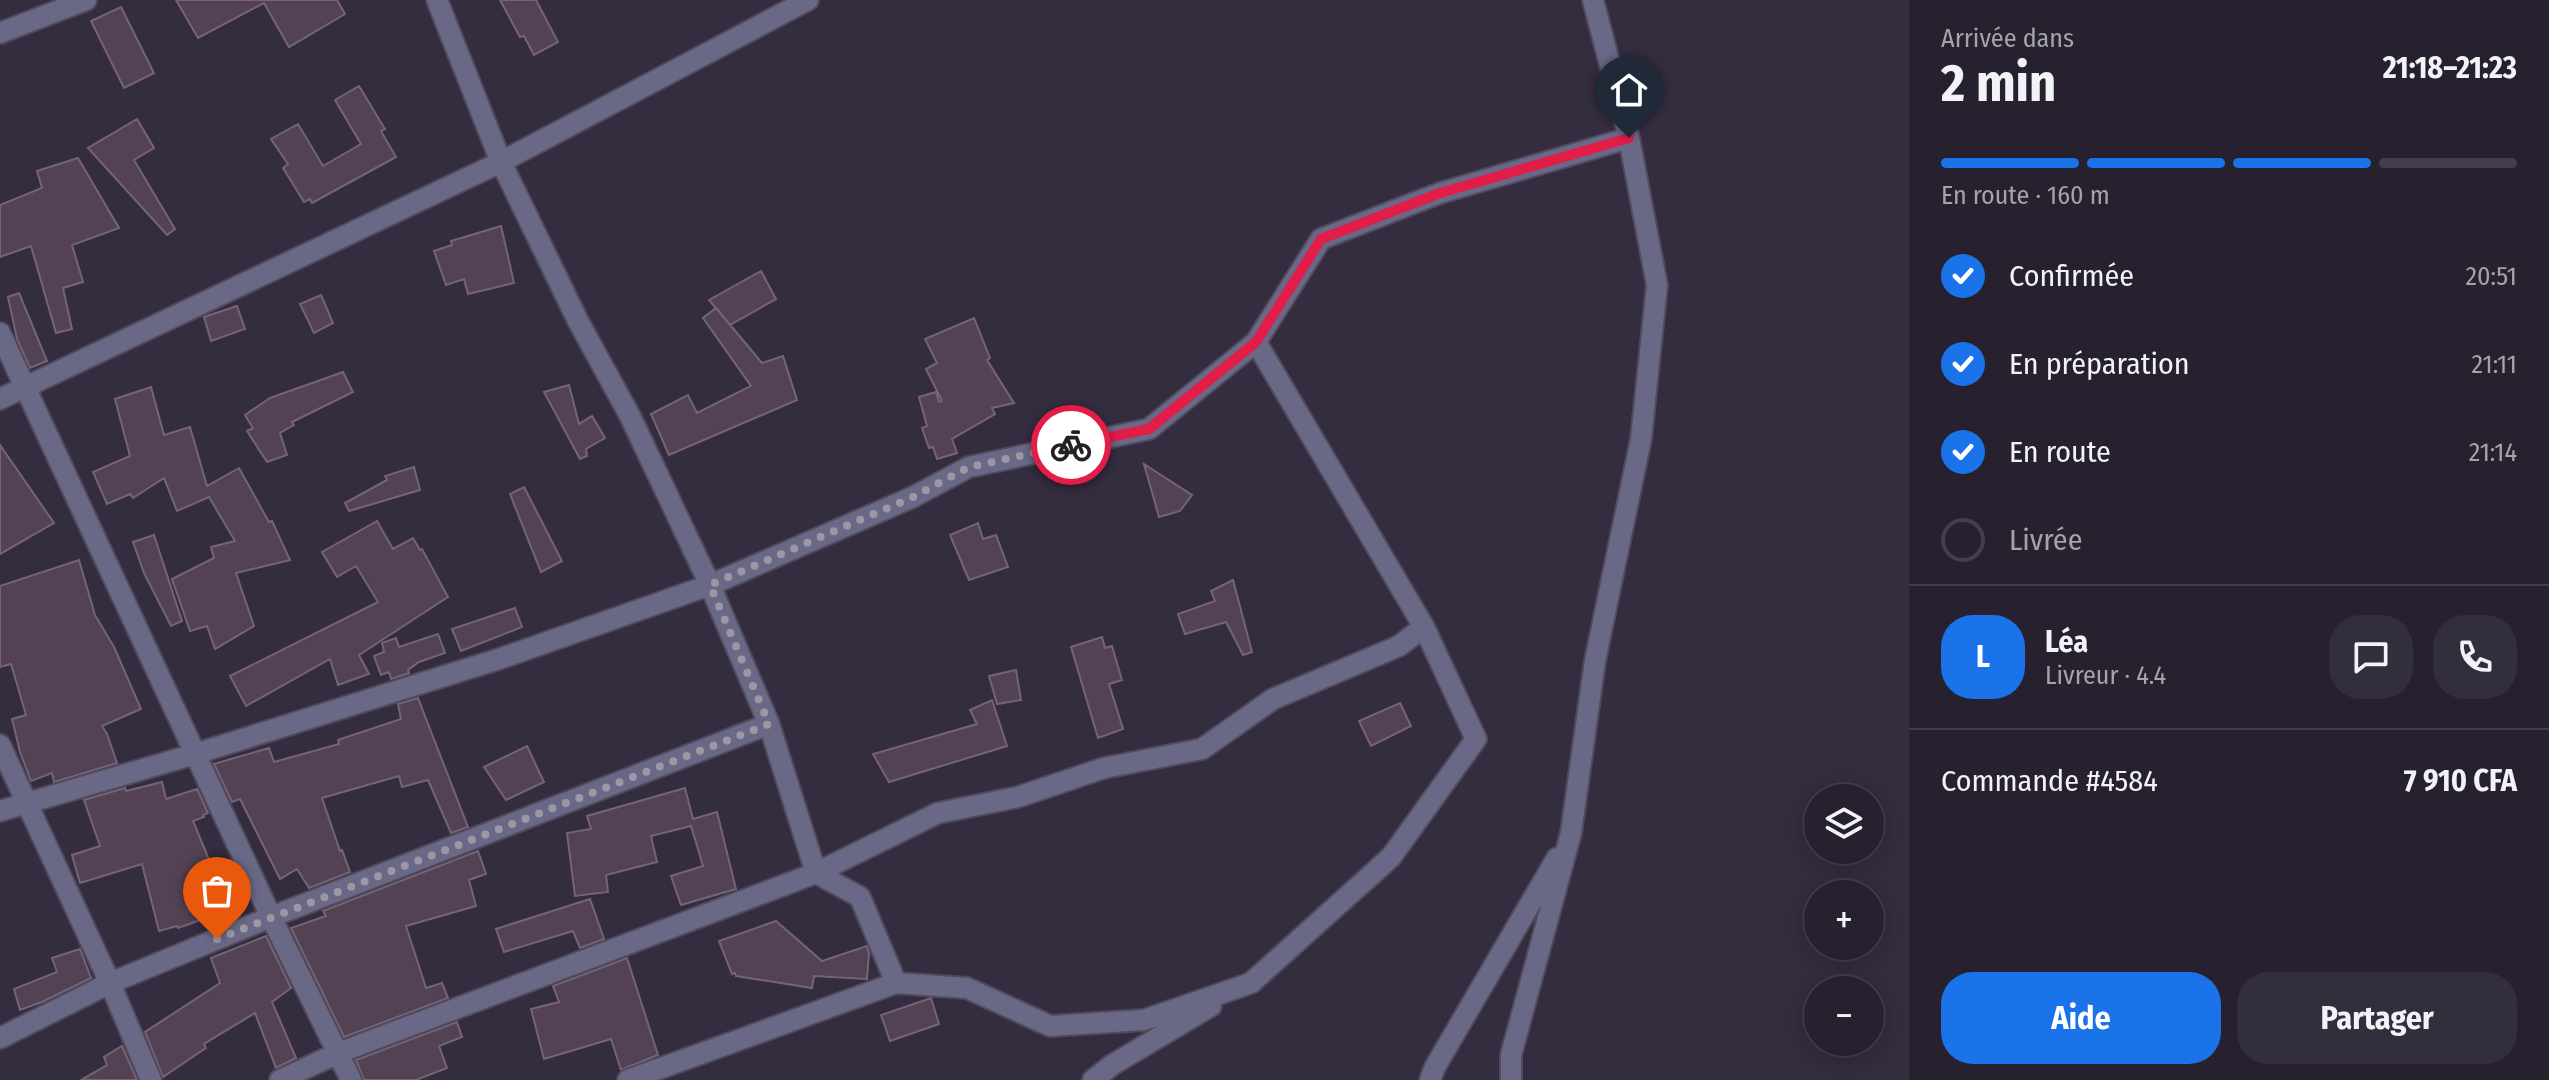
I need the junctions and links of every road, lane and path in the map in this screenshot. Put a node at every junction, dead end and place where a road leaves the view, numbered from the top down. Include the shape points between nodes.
1 (86, 0) edge
2 (437, 0) edge
3 (808, 0) edge
4 (1593, 0) edge
5 (0, 33) edge
6 (1629, 138) junction
7 (501, 162) junction
8 (0, 333) edge
9 (1256, 342) junction
10 (25, 388) junction
11 (0, 399) edge
12 (710, 585) junction
13 (1424, 627) junction
14 (769, 724) junction
15 (0, 745) edge
16 (195, 754) junction
17 (27, 803) junction
18 (0, 811) edge
19 (1571, 833) junction
20 (816, 873) junction
21 (271, 917) junction
22 (110, 983) junction
23 (896, 983) junction
24 (1251, 983) junction
25 (0, 1038) edge
26 (338, 1053) junction
27 (151, 1080) edge
28 (280, 1080) edge
29 (351, 1080) edge
30 (628, 1080) edge
31 (1093, 1080) edge
32 (1430, 1080) edge
33 (1511, 1080) edge

1 - 5 street
2 - 7 street
3 - 7 street
4 - 6 street
6 - 9 street via 1440,193 1321,239
6 - 19 street via 1657,285 1641,439 1595,661
7 - 10 street
7 - 12 street
8 - 10 street
9 - 12 street via 1149,429 969,467 913,497
9 - 13 street
10 - 11 street
10 - 16 street
12 - 14 street
12 - 16 street via 499,659
13 - 20 street via 1399,646 1273,699 1202,749 1104,768 1018,797 938,813
13 - 24 street via 1476,739 1391,857
14 - 20 street
14 - 21 street
15 - 17 street
16 - 17 street
16 - 21 street
17 - 18 street
17 - 22 street
19 - 32 street
19 - 33 street via 1511,1055
20 - 23 street via 860,897
20 - 26 street
21 - 22 street
21 - 26 street
22 - 25 street
22 - 27 street
23 - 24 street via 967,988 1050,1026 1144,1020
23 - 30 street
24 - 31 street
26 - 28 street
26 - 29 street

